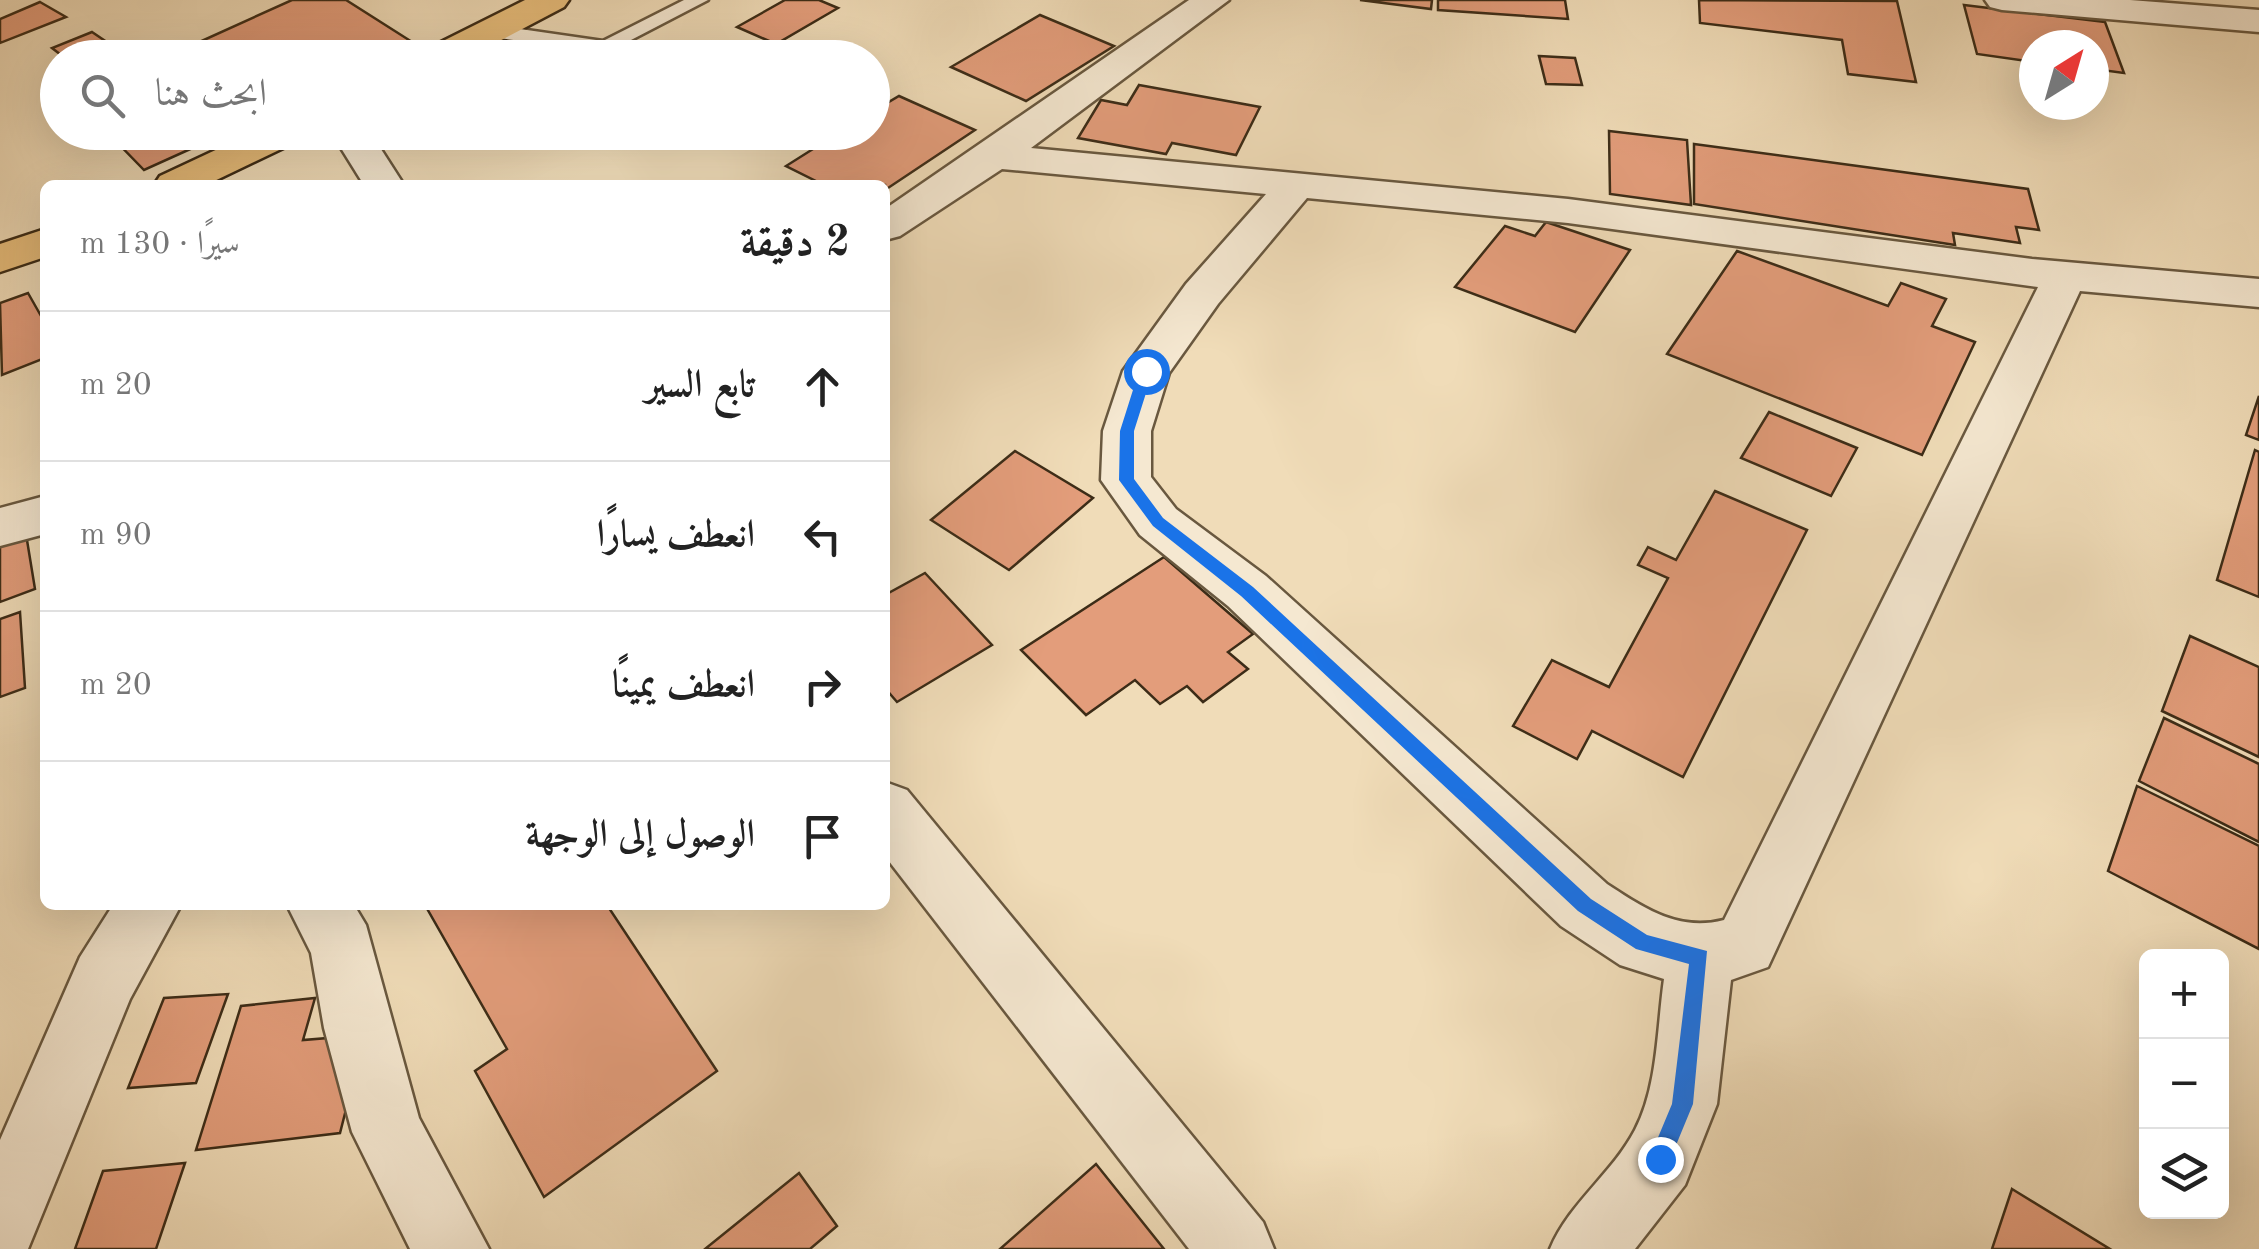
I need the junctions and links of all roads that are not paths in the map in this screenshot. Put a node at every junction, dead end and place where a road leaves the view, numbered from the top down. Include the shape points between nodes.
1 (552, 0) edge
2 (699, 0) edge
3 (1212, 0) edge
4 (2002, 0) edge
5 (2259, 21) edge
6 (492, 30) junction
7 (473, 40) edge
8 (559, 40) edge
9 (620, 40) edge
10 (248, 150) edge
11 (337, 150) edge
12 (362, 150) edge
13 (994, 156) junction
14 (185, 180) edge
15 (338, 180) edge
16 (381, 180) edge
17 (1296, 186) junction
18 (890, 223) edge
19 (40, 244) edge
20 (0, 258) edge
21 (2064, 276) junction
22 (2259, 292) edge
23 (40, 516) edge
24 (0, 527) edge
25 (890, 814) edge
26 (145, 910) edge
27 (322, 910) edge
28 (1700, 958) junction
29 (16, 1154) edge
30 (0, 1226) edge
31 (450, 1249) edge
32 (1236, 1249) edge
33 (1588, 1249) edge

1 - 6 main road
2 - 9 lane
3 - 13 street
4 - 5 street
6 - 7 main road
6 - 8 lane
10 - 14 main road
11 - 15 street
12 - 16 street
13 - 17 street
13 - 18 street
17 - 21 street via 1568,211
17 - 28 street via 1146,371 1127,431 1126,480 1158,522 1247,592 1584,905 1643,943
19 - 20 main road
21 - 22 street
21 - 28 street via 1745,945
23 - 24 street
25 - 32 street
26 - 29 street
27 - 31 street via 343,946 388,1132
28 - 33 street via 1682,1104 1660,1159
29 - 30 street

